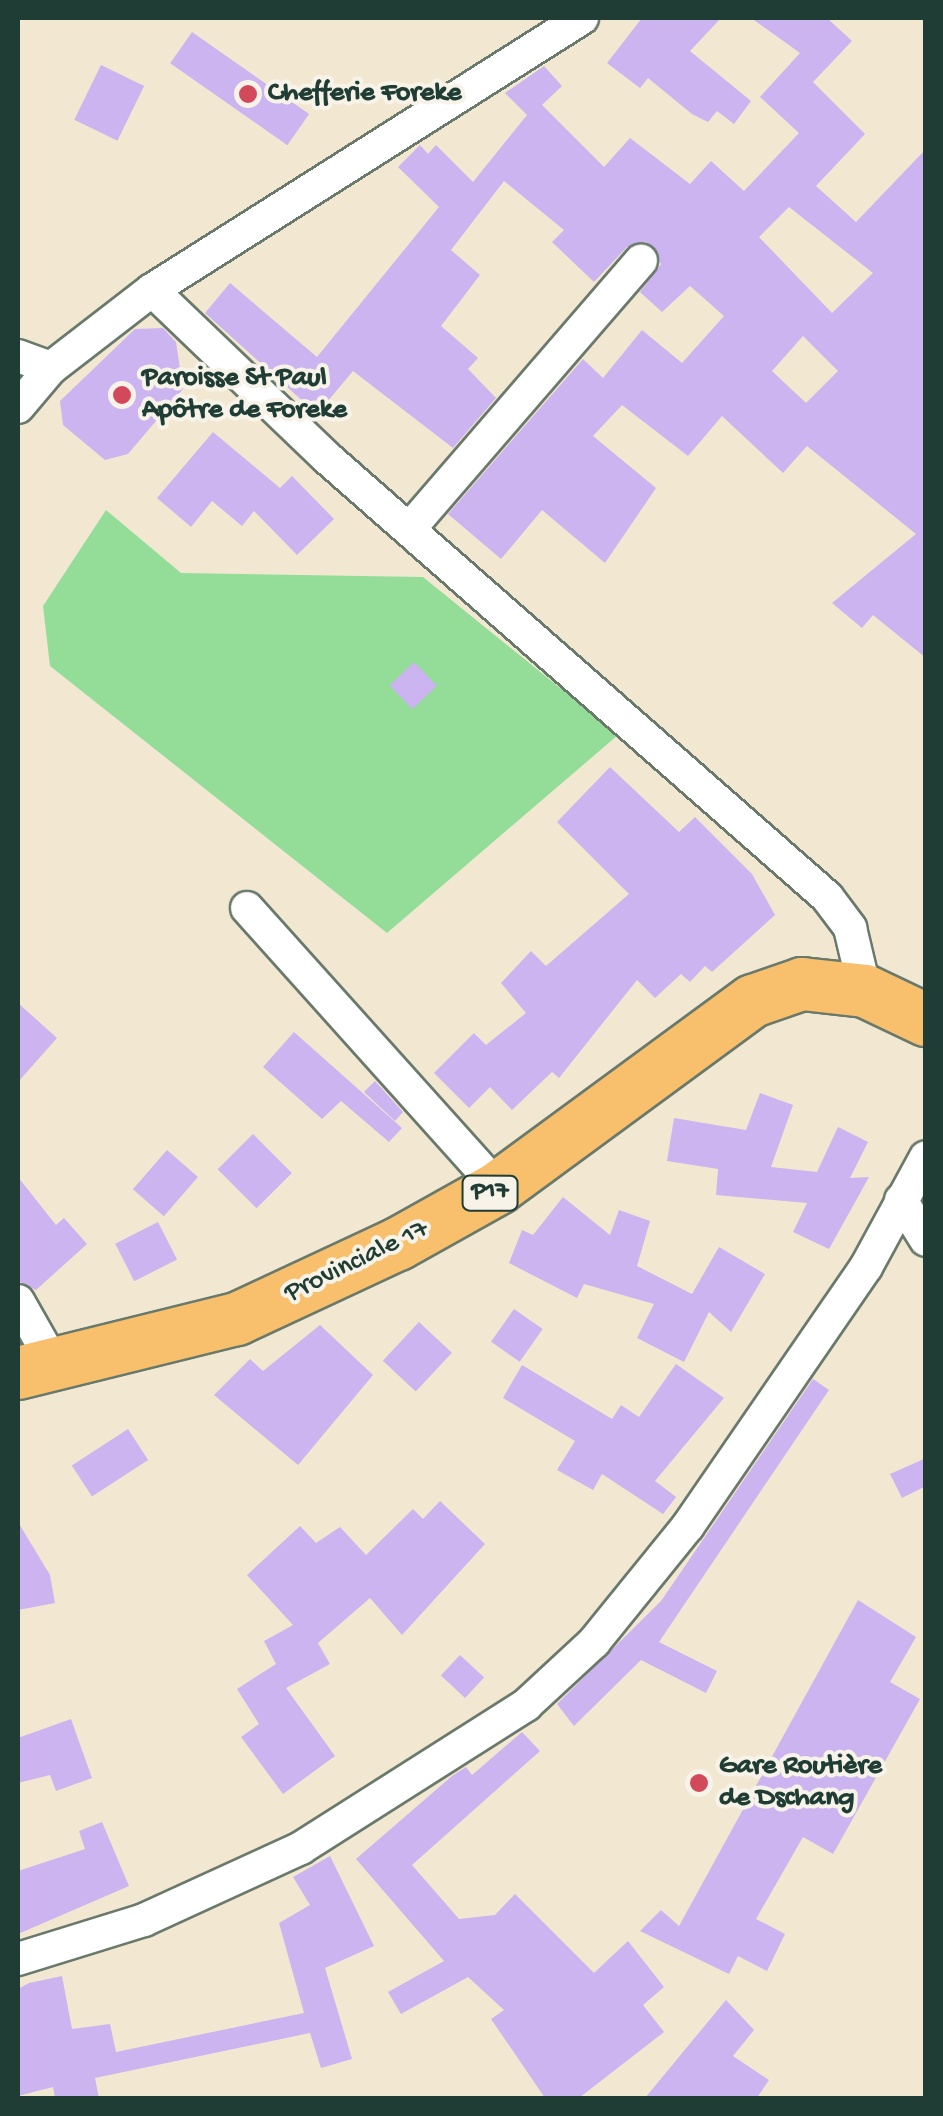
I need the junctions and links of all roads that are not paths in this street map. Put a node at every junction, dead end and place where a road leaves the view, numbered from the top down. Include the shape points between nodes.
1 (582, 18) edge
2 (640, 262) dead end
3 (152, 290) junction
4 (18, 356) edge
5 (51, 368) junction
6 (18, 407) edge
7 (411, 528) junction
8 (247, 908) dead end
9 (866, 991) junction
10 (924, 1017) edge
11 (926, 1156) edge
12 (498, 1188) junction
13 (901, 1200) junction
14 (926, 1240) edge
15 (18, 1301) edge
16 (36, 1370) edge
17 (18, 1959) edge

1 - 3 street
2 - 7 street
3 - 5 street
3 - 7 street
4 - 5 street
5 - 6 street
7 - 9 street via 828,898 850,928
8 - 12 street via 446,1120
9 - 10 main road, Provinciale 17 / P17
9 - 12 main road, Provinciale 17 / P17 via 802,984 753,1001
11 - 13 street
12 - 16 main road, Provinciale 17 / P17 via 238,1319
13 - 14 street
13 - 17 street via 820,1339 688,1526 594,1642 526,1705 301,1848 144,1920
15 - 16 street

